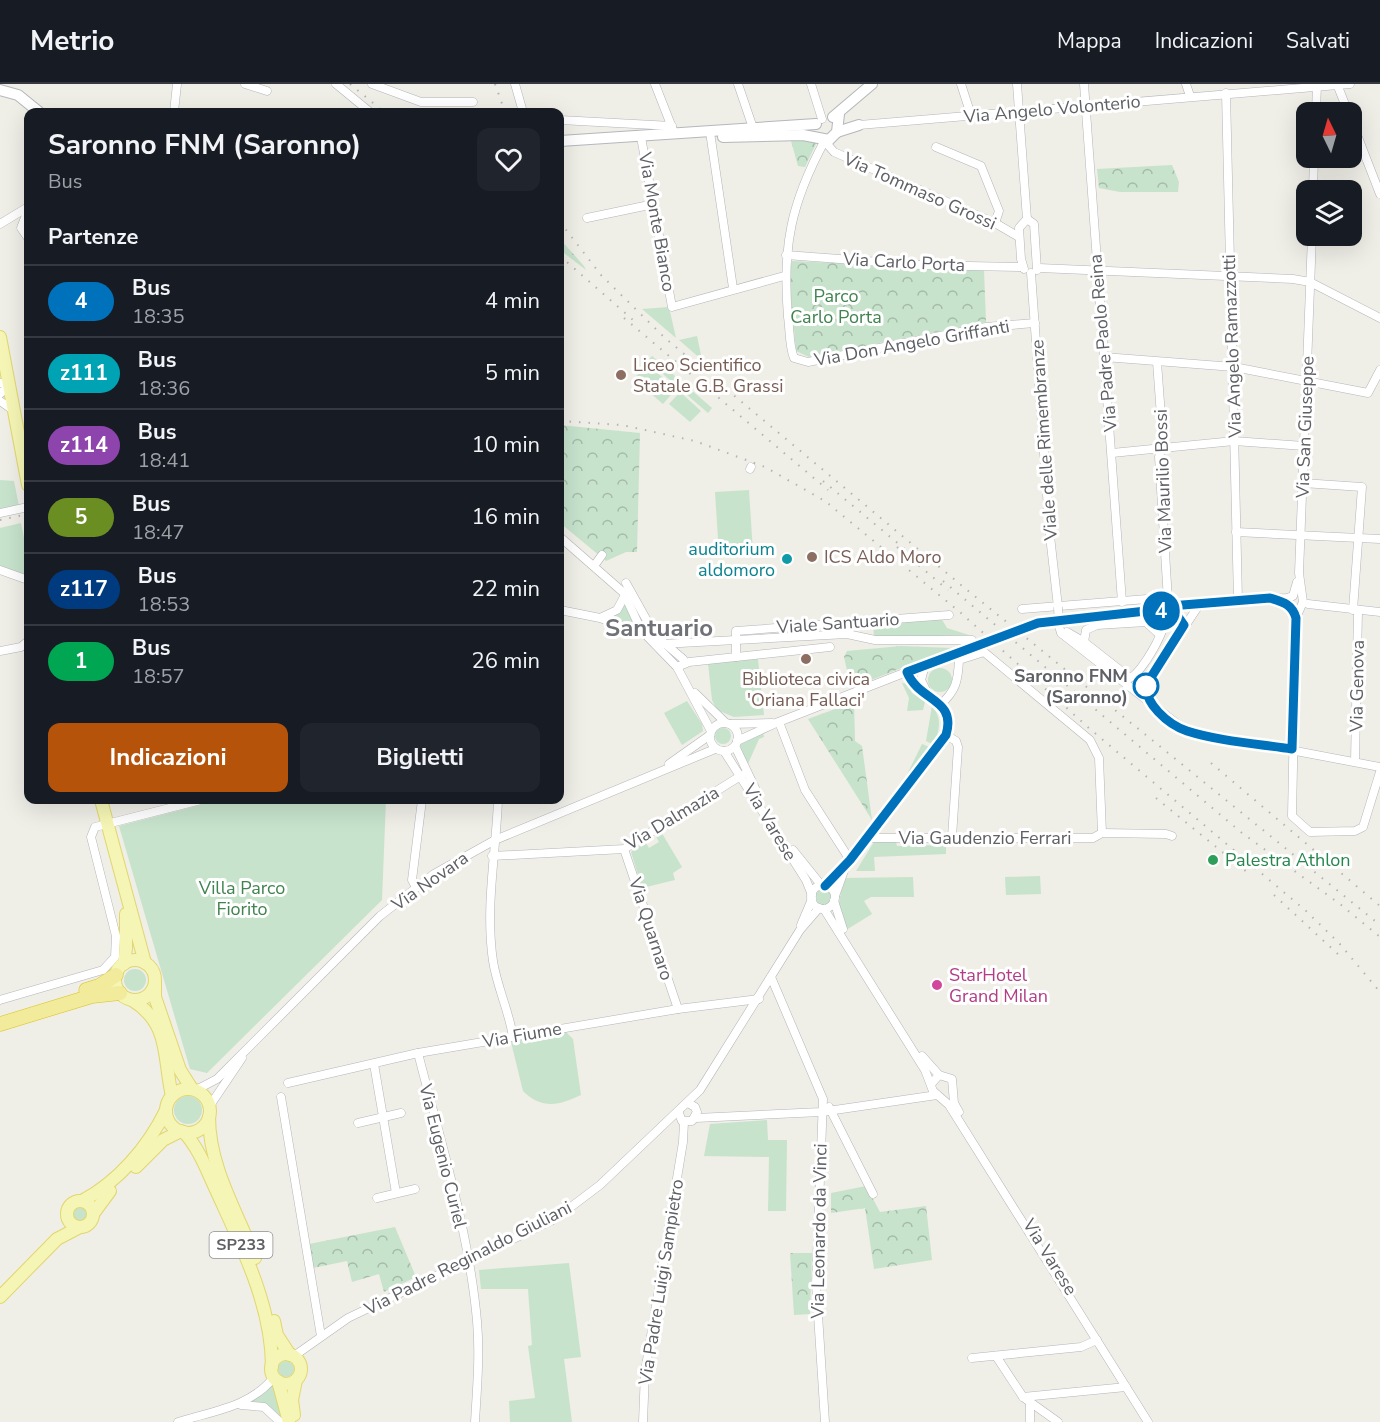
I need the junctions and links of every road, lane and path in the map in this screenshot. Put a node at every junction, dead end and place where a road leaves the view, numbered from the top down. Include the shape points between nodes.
1 (8, 84) edge
2 (177, 84) edge
3 (245, 84) edge
4 (336, 84) edge
5 (372, 84) edge
6 (514, 84) edge
7 (655, 84) edge
8 (738, 84) edge
9 (811, 84) edge
10 (872, 84) edge
11 (961, 84) edge
12 (1017, 84) edge
13 (1084, 84) edge
14 (1185, 84) edge
15 (1350, 84) edge
16 (1317, 85) edge
17 (1337, 85) edge
18 (0, 90) edge
19 (267, 91) dead end
20 (1226, 93) junction
21 (18, 95) junction
22 (1190, 96) junction
23 (473, 102) dead end
24 (1316, 102) edge
25 (1344, 102) edge
26 (1086, 106) junction
27 (34, 108) edge
28 (174, 108) edge
29 (365, 108) edge
30 (523, 108) edge
31 (1019, 111) junction
32 (971, 116) junction
33 (564, 120) edge
34 (859, 125) joint
35 (829, 127) junction
36 (753, 128) junction
37 (678, 131) junction
38 (710, 134) junction
39 (642, 137) junction
40 (565, 141) edge
41 (936, 147) dead end
42 (1362, 148) edge
43 (1380, 194) edge
44 (654, 204) junction
45 (24, 211) edge
46 (587, 218) dead end
47 (1027, 219) junction
48 (24, 220) edge
49 (994, 223) junction
50 (0, 224) edge
51 (24, 236) edge
52 (1018, 237) junction
53 (1312, 246) edge
54 (786, 255) junction
55 (1022, 267) junction
56 (1039, 268) junction
57 (1097, 269) junction
58 (1031, 273) junction
59 (1229, 275) junction
60 (784, 276) junction
61 (1310, 282) junction
62 (733, 288) junction
63 (1380, 318) edge
64 (1035, 322) junction
65 (1, 348) edge
66 (1104, 357) junction
67 (1157, 362) junction
68 (1234, 367) junction
69 (1380, 370) edge
70 (1307, 381) junction
71 (3, 387) edge
72 (0, 401) edge
73 (14, 411) junction
74 (1234, 441) junction
75 (1304, 446) junction
76 (1162, 448) junction
77 (1112, 453) junction
78 (24, 463) edge
79 (1303, 483) junction
80 (24, 508) edge
81 (0, 513) edge
82 (1236, 532) junction
83 (1301, 534) junction
84 (1358, 538) junction
85 (1380, 539) edge
86 (564, 540) edge
87 (602, 555) dead end
88 (594, 566) junction
89 (0, 570) edge
90 (1299, 573) junction
91 (24, 579) edge
92 (627, 583) dead end
93 (625, 595) junction
94 (1270, 598) junction
95 (1168, 600) junction
96 (1238, 600) junction
97 (1122, 602) junction
98 (1199, 602) junction
99 (1308, 604) dead end
100 (1058, 606) junction
101 (1022, 609) dead end
102 (1155, 610) junction
103 (564, 611) edge
104 (1355, 611) junction
105 (1165, 612) junction
106 (1380, 612) edge
107 (950, 615) dead end
108 (600, 618) junction
109 (1296, 618) junction
110 (1184, 625) junction
111 (1059, 626) junction
112 (1022, 627) tunnel mouth
113 (646, 635) junction
114 (1160, 635) junction
115 (972, 640) tunnel mouth
116 (737, 641) junction
117 (983, 642) tunnel mouth
118 (1084, 642) junction
119 (663, 644) junction
120 (24, 645) edge
121 (830, 647) dead end
122 (0, 651) edge
123 (736, 657) junction
124 (683, 659) dead end
125 (925, 665) junction
126 (677, 667) junction
127 (907, 672) junction
128 (690, 688) junction
129 (929, 698) junction
130 (1150, 704) junction
131 (940, 705) junction
132 (778, 722) junction
133 (727, 724) junction
134 (710, 733) junction
135 (946, 735) junction
136 (736, 743) junction
137 (715, 749) junction
138 (1292, 749) junction
139 (724, 751) junction
140 (1355, 762) junction
141 (1380, 767) edge
142 (657, 771) junction
143 (1380, 772) edge
144 (742, 775) junction
145 (102, 804) edge
146 (185, 804) edge
147 (422, 804) edge
148 (498, 804) edge
149 (107, 823) junction
150 (1102, 833) junction
151 (1172, 836) dead end
152 (951, 837) junction
153 (867, 838) junction
154 (495, 840) junction
155 (624, 849) junction
156 (492, 856) junction
157 (849, 861) junction
158 (823, 886) junction
159 (416, 887) junction
160 (125, 889) junction
161 (812, 897) junction
162 (835, 899) junction
163 (821, 908) junction
164 (800, 930) junction
165 (145, 963) junction
166 (120, 970) junction
167 (771, 977) junction
168 (155, 984) junction
169 (126, 996) junction
170 (759, 999) junction
171 (0, 1000) edge
172 (678, 1009) junction
173 (0, 1017) edge
174 (0, 1024) edge
175 (513, 1037) junction
176 (244, 1053) junction
177 (417, 1053) junction
178 (374, 1064) junction
179 (939, 1075) junction
180 (288, 1083) dead end
181 (932, 1085) junction
182 (194, 1090) junction
183 (700, 1090) junction
184 (953, 1090) junction
185 (172, 1096) junction
186 (940, 1096) junction
187 (281, 1097) dead end
188 (922, 1098) junction
189 (823, 1099) junction
190 (831, 1109) junction
191 (166, 1110) junction
192 (209, 1112) junction
193 (821, 1112) junction
194 (401, 1113) dead end
195 (383, 1117) junction
196 (687, 1117) junction
197 (358, 1123) dead end
198 (182, 1132) junction
199 (415, 1189) dead end
200 (396, 1193) junction
201 (873, 1194) dead end
202 (377, 1198) dead end
203 (82, 1201) junction
204 (93, 1214) junction
205 (67, 1217) junction
206 (80, 1227) junction
207 (57, 1239) junction
208 (468, 1259) junction
209 (0, 1297) edge
210 (321, 1336) junction
211 (1097, 1341) junction
212 (292, 1355) junction
213 (996, 1356) junction
214 (972, 1358) dead end
215 (274, 1375) junction
216 (296, 1380) junction
217 (1126, 1387) junction
218 (1023, 1396) junction
219 (1030, 1402) junction
220 (236, 1405) junction
221 (178, 1422) edge
222 (280, 1422) edge
223 (289, 1422) edge
224 (295, 1422) edge
225 (475, 1422) edge
226 (643, 1422) edge
227 (825, 1422) edge
228 (1030, 1422) edge
229 (1058, 1422) edge
230 (1148, 1422) edge
231 (1154, 1422) edge

1 - 21 street
2 - 28 street
3 - 19 street
4 - 29 street
5 - 23 street via 421,102
6 - 30 street
7 - 37 street
8 - 36 street
9 - 35 street
10 - 35 street
11 - 32 street
12 - 31 street
13 - 26 street, Via Padre Paolo Reina
14 - 22 street
15 - 17 street, Via Angelo Volonterio
16 - 17 street, Via Angelo Volonterio
16 - 20 street, Via Angelo Volonterio
16 - 24 street
17 - 25 street
18 - 21 street
20 - 22 street, Via Angelo Volonterio
20 - 59 street, Via Angelo Ramazzotti
21 - 27 street
22 - 26 street, Via Angelo Volonterio
26 - 31 street, Via Angelo Volonterio
26 - 57 street, Via Padre Paolo Reina
31 - 32 street, Via Angelo Volonterio
31 - 47 street
32 - 34 street, Via Angelo Volonterio
33 - 37 street
34 - 35 street, Via Angelo Volonterio
35 - 36 street, Via Angelo Volonterio
35 - 38 street, Via Angelo Volonterio
35 - 49 street, Via Tommaso Grossi via 828,145 834,152
35 - 54 street via 800,193
36 - 38 street, Via Angelo Volonterio
37 - 38 street, Via Angelo Volonterio
37 - 39 street, Via Angelo Volonterio
38 - 62 street
39 - 40 street, Via Angelo Volonterio
39 - 44 street, Via Monte Bianco
41 - 49 street via 981,166 999,211
42 - 43 street
44 - 46 street
44 - 62 street, Via Monte Bianco via 672,307
45 - 50 street
47 - 52 street via 1019,228
47 - 56 street via 1034,224
48 - 51 street
49 - 52 street, Via Tommaso Grossi
52 - 55 street
53 - 61 street, Via San Giuseppe
54 - 55 street, Via Carlo Porta via 920,265
54 - 60 street
55 - 58 street
56 - 57 street
56 - 58 street
57 - 59 street
57 - 66 street, Via Padre Paolo Reina
58 - 64 street, Viale delle Rimembranze
59 - 61 street
59 - 68 street, Via Angelo Ramazzotti
60 - 62 street
60 - 64 street, Via Don Angelo Griffanti via 792,354 797,360 808,362 986,327
61 - 63 street
61 - 70 street, Via San Giuseppe
64 - 100 street, Viale delle Rimembranze
65 - 71 main road
66 - 67 street
66 - 77 street, Via Padre Paolo Reina
67 - 68 street
67 - 76 street, Via Maurilio Bossi
68 - 70 street
68 - 74 street, Via Angelo Ramazzotti
69 - 70 street via 1368,393
70 - 75 street, Via San Giuseppe
71 - 73 main road
72 - 73 street
73 - 78 main road
74 - 75 street
74 - 76 street
74 - 82 street, Via Angelo Ramazzotti
75 - 79 street, Via San Giuseppe
76 - 77 street
76 - 95 street, Via Maurilio Bossi via 1159,458
77 - 97 street, Via Padre Paolo Reina
79 - 83 street, Via San Giuseppe
79 - 84 street, Via Genova via 1362,487
80 - 81 street
82 - 83 street
82 - 96 street, Via Angelo Ramazzotti
83 - 84 street
83 - 90 street, Via San Giuseppe
84 - 85 street
84 - 104 street, Via Genova
86 - 88 street
87 - 88 street
88 - 93 street
89 - 91 street
90 - 94 street via 1293,596
90 - 109 street, Via San Giuseppe via 1303,602
92 - 119 street
93 - 108 street via 617,610
93 - 113 street
94 - 96 street
94 - 109 street via 1289,606
95 - 97 street
95 - 98 street
96 - 98 street
97 - 100 street
98 - 102 street
98 - 110 street
99 - 104 street
100 - 101 street
100 - 111 street, Viale delle Rimembranze, bridge
102 - 105 street
102 - 112 street
103 - 108 street
104 - 106 street
104 - 140 street, Via Genova
105 - 110 street via 1177,615
105 - 114 street via 1167,621
107 - 116 street, Viale Santuario via 736,631
108 - 113 street
109 - 138 street, Via San Giuseppe
110 - 130 street via 1148,682
111 - 118 street
111 - 130 street via 1061,633
113 - 126 street
114 - 118 street via 1146,622 1097,625 1086,630
114 - 118 street via 1138,673 1130,678
115 - 116 street, Viale Santuario via 875,640 848,634
116 - 119 street
116 - 123 street
117 - 125 street
119 - 124 street
120 - 122 street
121 - 123 street
123 - 126 street
125 - 127 street
125 - 129 street via 921,680
126 - 128 street
127 - 129 street via 915,688
127 - 132 street
128 - 133 street
128 - 134 street
129 - 131 street
130 - 138 street via 1185,730
131 - 135 street via 948,718
131 - 150 street via 958,683 959,660 984,652 1090,740 1099,758
132 - 133 street
132 - 136 street
132 - 157 street via 805,790
133 - 134 street via 715,726
133 - 136 street via 737,733
134 - 137 street
134 - 142 street, Via Novara
135 - 152 street via 958,747
135 - 153 street
136 - 139 street
136 - 158 street, Via Varese via 774,820 804,866
137 - 139 street
137 - 142 street, Via Novara
138 - 140 street
138 - 143 street, Via San Giuseppe via 1290,810 1310,832 1363,828
139 - 144 street, Via Varese
140 - 141 street
142 - 154 street, Via Novara
144 - 155 street, Via Dalmazia
144 - 161 street, Via Varese via 806,880
145 - 149 main road
146 - 149 street
147 - 159 street via 412,880
148 - 154 street
149 - 160 main road
149 - 171 street via 95,827 91,837 116,936 117,951 111,963 103,970
150 - 151 street, Via Gaudenzio Ferrari
150 - 152 street, Via Gaudenzio Ferrari via 1093,838
152 - 153 street, Via Gaudenzio Ferrari
153 - 157 street
154 - 156 street
154 - 159 street, Via Novara
155 - 156 street, Via Dalmazia
155 - 172 street, Via Quarnaro
156 - 175 street via 493,961
157 - 158 street
157 - 162 street
158 - 161 street via 815,889
158 - 162 street via 832,889
159 - 176 street, Via Novara via 380,916
160 - 165 main road
160 - 166 main road via 126,948
161 - 163 street
161 - 164 street, Via Padre Reginaldo Giuliani
162 - 163 street
162 - 179 street via 848,939
163 - 164 street, Via Padre Reginaldo Giuliani
163 - 181 street
164 - 167 street, Via Padre Reginaldo Giuliani
165 - 166 main road via 134,961
165 - 168 main road via 153,972
166 - 169 main road
166 - 173 highway via 99,986
167 - 170 street, Via Padre Reginaldo Giuliani
167 - 189 street
168 - 169 main road via 144,998
168 - 182 main road via 155,996 180,1070
169 - 174 highway via 92,996
169 - 185 main road via 150,1013 156,1024 166,1052
170 - 172 street, Via Fiume
170 - 183 street, Via Padre Reginaldo Giuliani
172 - 175 street, Via Fiume
175 - 177 street, Via Fiume
176 - 182 street, Via Novara via 213,1083
176 - 192 street, Via Novara
177 - 178 street, Via Fiume
177 - 208 street, Via Eugenio Curiel
178 - 180 street, Via Fiume
178 - 195 street
179 - 181 street
179 - 184 street via 952,1079
181 - 186 street
181 - 188 street
182 - 185 main road via 178,1091
182 - 192 main road via 207,1100
183 - 196 street, Via Padre Reginaldo Giuliani
183 - 196 street, Via Padre Reginaldo Giuliani via 682,1105
184 - 186 street
184 - 231 street, Via Varese via 954,1103 962,1117
185 - 191 main road
186 - 188 street
186 - 211 street, Via Varese
187 - 210 street
188 - 190 street
189 - 190 street
189 - 193 street, Via Leonardo da Vinci
190 - 193 street
190 - 201 street
191 - 198 main road, SP233 via 170,1123
191 - 203 main road via 134,1159 99,1193
192 - 198 main road via 199,1129
192 - 212 main road, SP233 via 214,1161 257,1263 277,1335
193 - 196 street
193 - 227 street, Via Leonardo da Vinci via 816,1284
194 - 195 street
195 - 197 street
195 - 200 street
196 - 208 street, Via Padre Reginaldo Giuliani via 662,1125 600,1185 563,1214
196 - 226 street, Via Padre Luigi Sampietro via 645,1372
198 - 204 main road via 163,1140 103,1198
198 - 215 main road, SP233 via 201,1155 255,1279
199 - 200 street
200 - 202 street
203 - 204 main road
203 - 205 main road via 71,1205
204 - 206 main road via 88,1224
205 - 206 main road
205 - 207 main road
206 - 207 main road
207 - 209 main road
208 - 210 street, Via Padre Reginaldo Giuliani via 348,1318
208 - 225 street, Via Eugenio Curiel via 477,1323
210 - 212 street, Via Padre Reginaldo Giuliani
211 - 213 street via 1081,1347
211 - 217 street, Via Varese
212 - 215 main road via 280,1356
212 - 216 main road, SP233 via 301,1368
213 - 214 street
213 - 218 street
215 - 216 main road via 287,1384
215 - 220 street via 262,1391
215 - 223 main road, SP233
216 - 224 main road, SP233 via 292,1400
217 - 218 street
217 - 230 street, Via Varese
218 - 219 street
219 - 228 street
219 - 229 street
220 - 221 street
220 - 222 street via 261,1406

